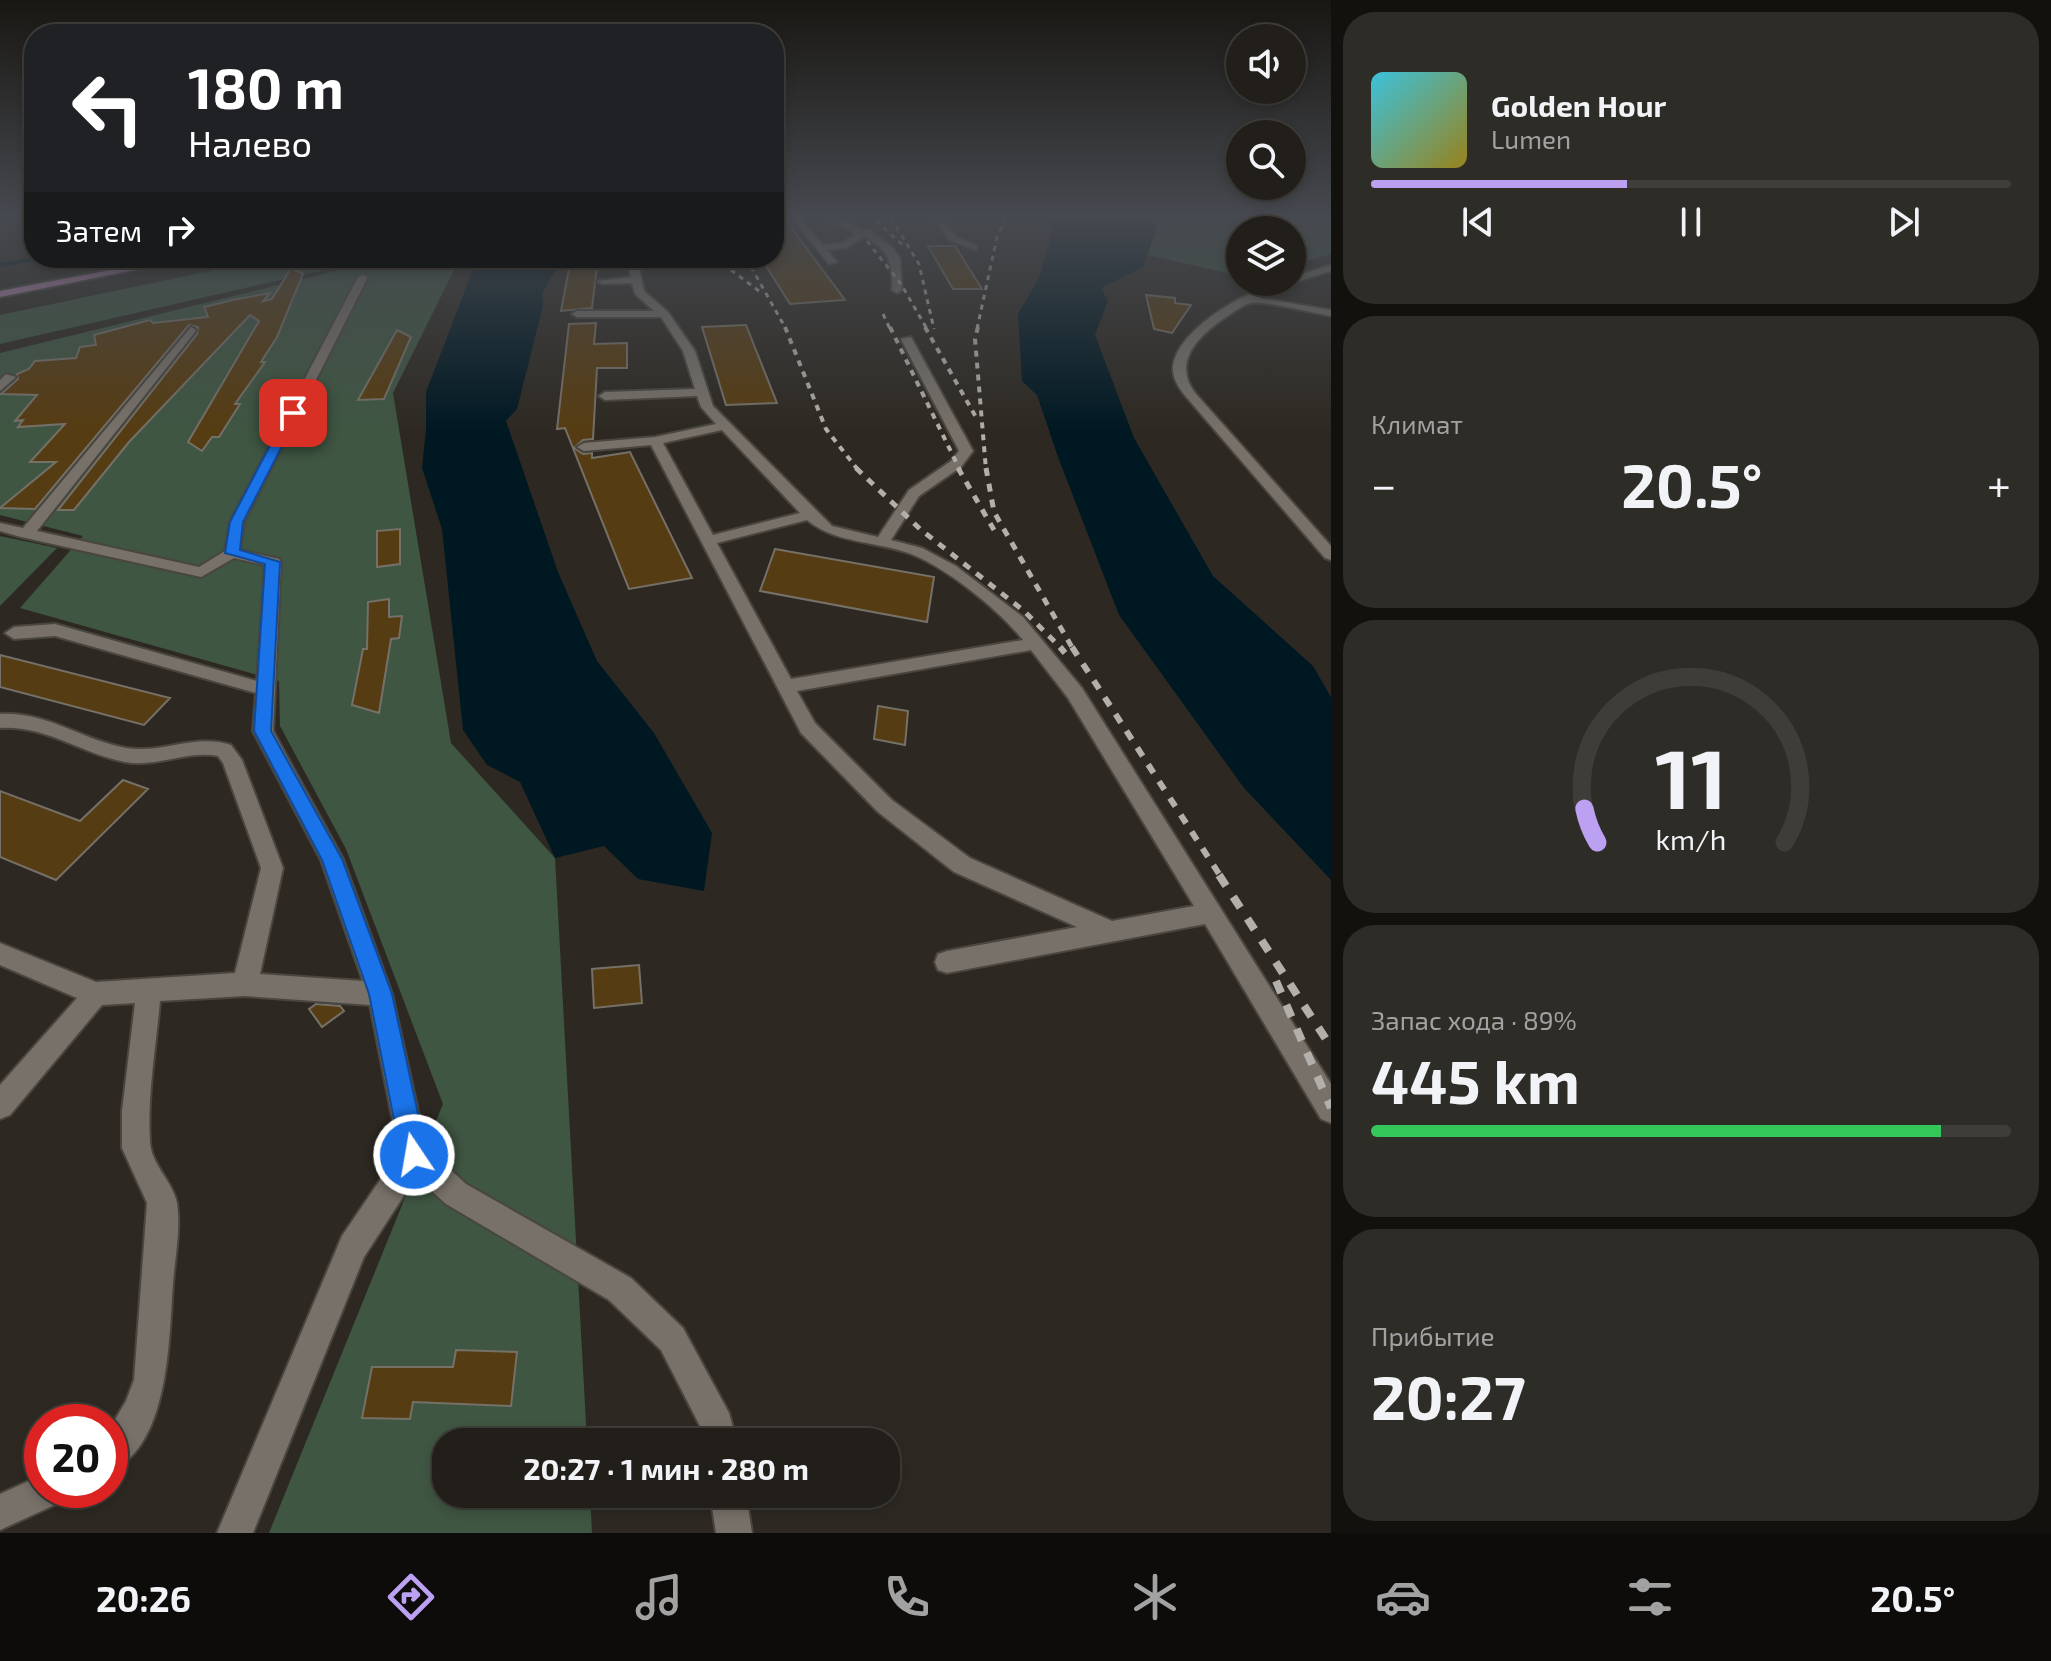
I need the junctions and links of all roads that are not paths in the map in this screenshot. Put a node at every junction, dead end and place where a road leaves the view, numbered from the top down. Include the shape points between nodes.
1 (23, 290) edge
2 (357, 290) edge
3 (638, 290) edge
4 (0, 294) edge
5 (1252, 296) edge
6 (1245, 299) junction
7 (1331, 313) edge
8 (577, 314) dead end
9 (664, 314) junction
10 (191, 330) dead end
11 (907, 339) dead end
12 (702, 392) junction
13 (605, 396) dead end
14 (725, 426) junction
15 (655, 441) junction
16 (584, 447) dead end
17 (810, 515) junction
18 (0, 527) edge
19 (26, 534) junction
20 (708, 541) junction
21 (882, 542) junction
22 (232, 553) junction
23 (1331, 555) edge
24 (14, 633) dead end
25 (1035, 644) junction
26 (786, 686) junction
27 (263, 689) junction
28 (0, 721) edge
29 (1210, 913) junction
30 (1110, 931) junction
31 (0, 954) edge
32 (947, 962) dead end
33 (245, 984) junction
34 (149, 990) junction
35 (96, 994) junction
36 (380, 994) junction
37 (0, 1105) edge
38 (1331, 1109) edge
39 (414, 1155) junction
40 (718, 1428) edge
41 (128, 1430) edge
42 (24, 1501) edge
43 (730, 1508) edge
44 (0, 1512) edge
45 (235, 1533) edge
46 (734, 1533) edge

1 - 4 main road
2 - 22 street via 237,522
3 - 9 street
5 - 6 street
6 - 7 street
6 - 23 street via 1187,347 1179,364 1183,383
8 - 9 street
9 - 12 street via 689,351
10 - 19 street
11 - 21 street via 966,451 914,493
12 - 13 street
12 - 14 street via 707,407
14 - 15 street
14 - 17 street
15 - 16 street
15 - 20 street
17 - 20 street
17 - 21 street via 827,529
18 - 19 street
19 - 22 street via 201,572
20 - 26 street
21 - 25 street via 917,551 950,569 1017,621
22 - 27 street via 273,562
24 - 27 street via 55,630
25 - 26 street
25 - 29 street via 1075,693
26 - 30 street via 808,728 885,806 962,865
27 - 36 street via 263,731 332,859
28 - 33 street via 22,721 129,756 196,747 224,750 272,868
29 - 30 street
29 - 38 street
30 - 32 street
31 - 35 street
33 - 34 street
33 - 36 street
34 - 35 street
34 - 41 street via 136,1148 162,1202 150,1380
35 - 37 street
36 - 39 street
39 - 40 street via 456,1194 620,1289 672,1339
39 - 45 street via 353,1247
42 - 44 street
43 - 46 street

